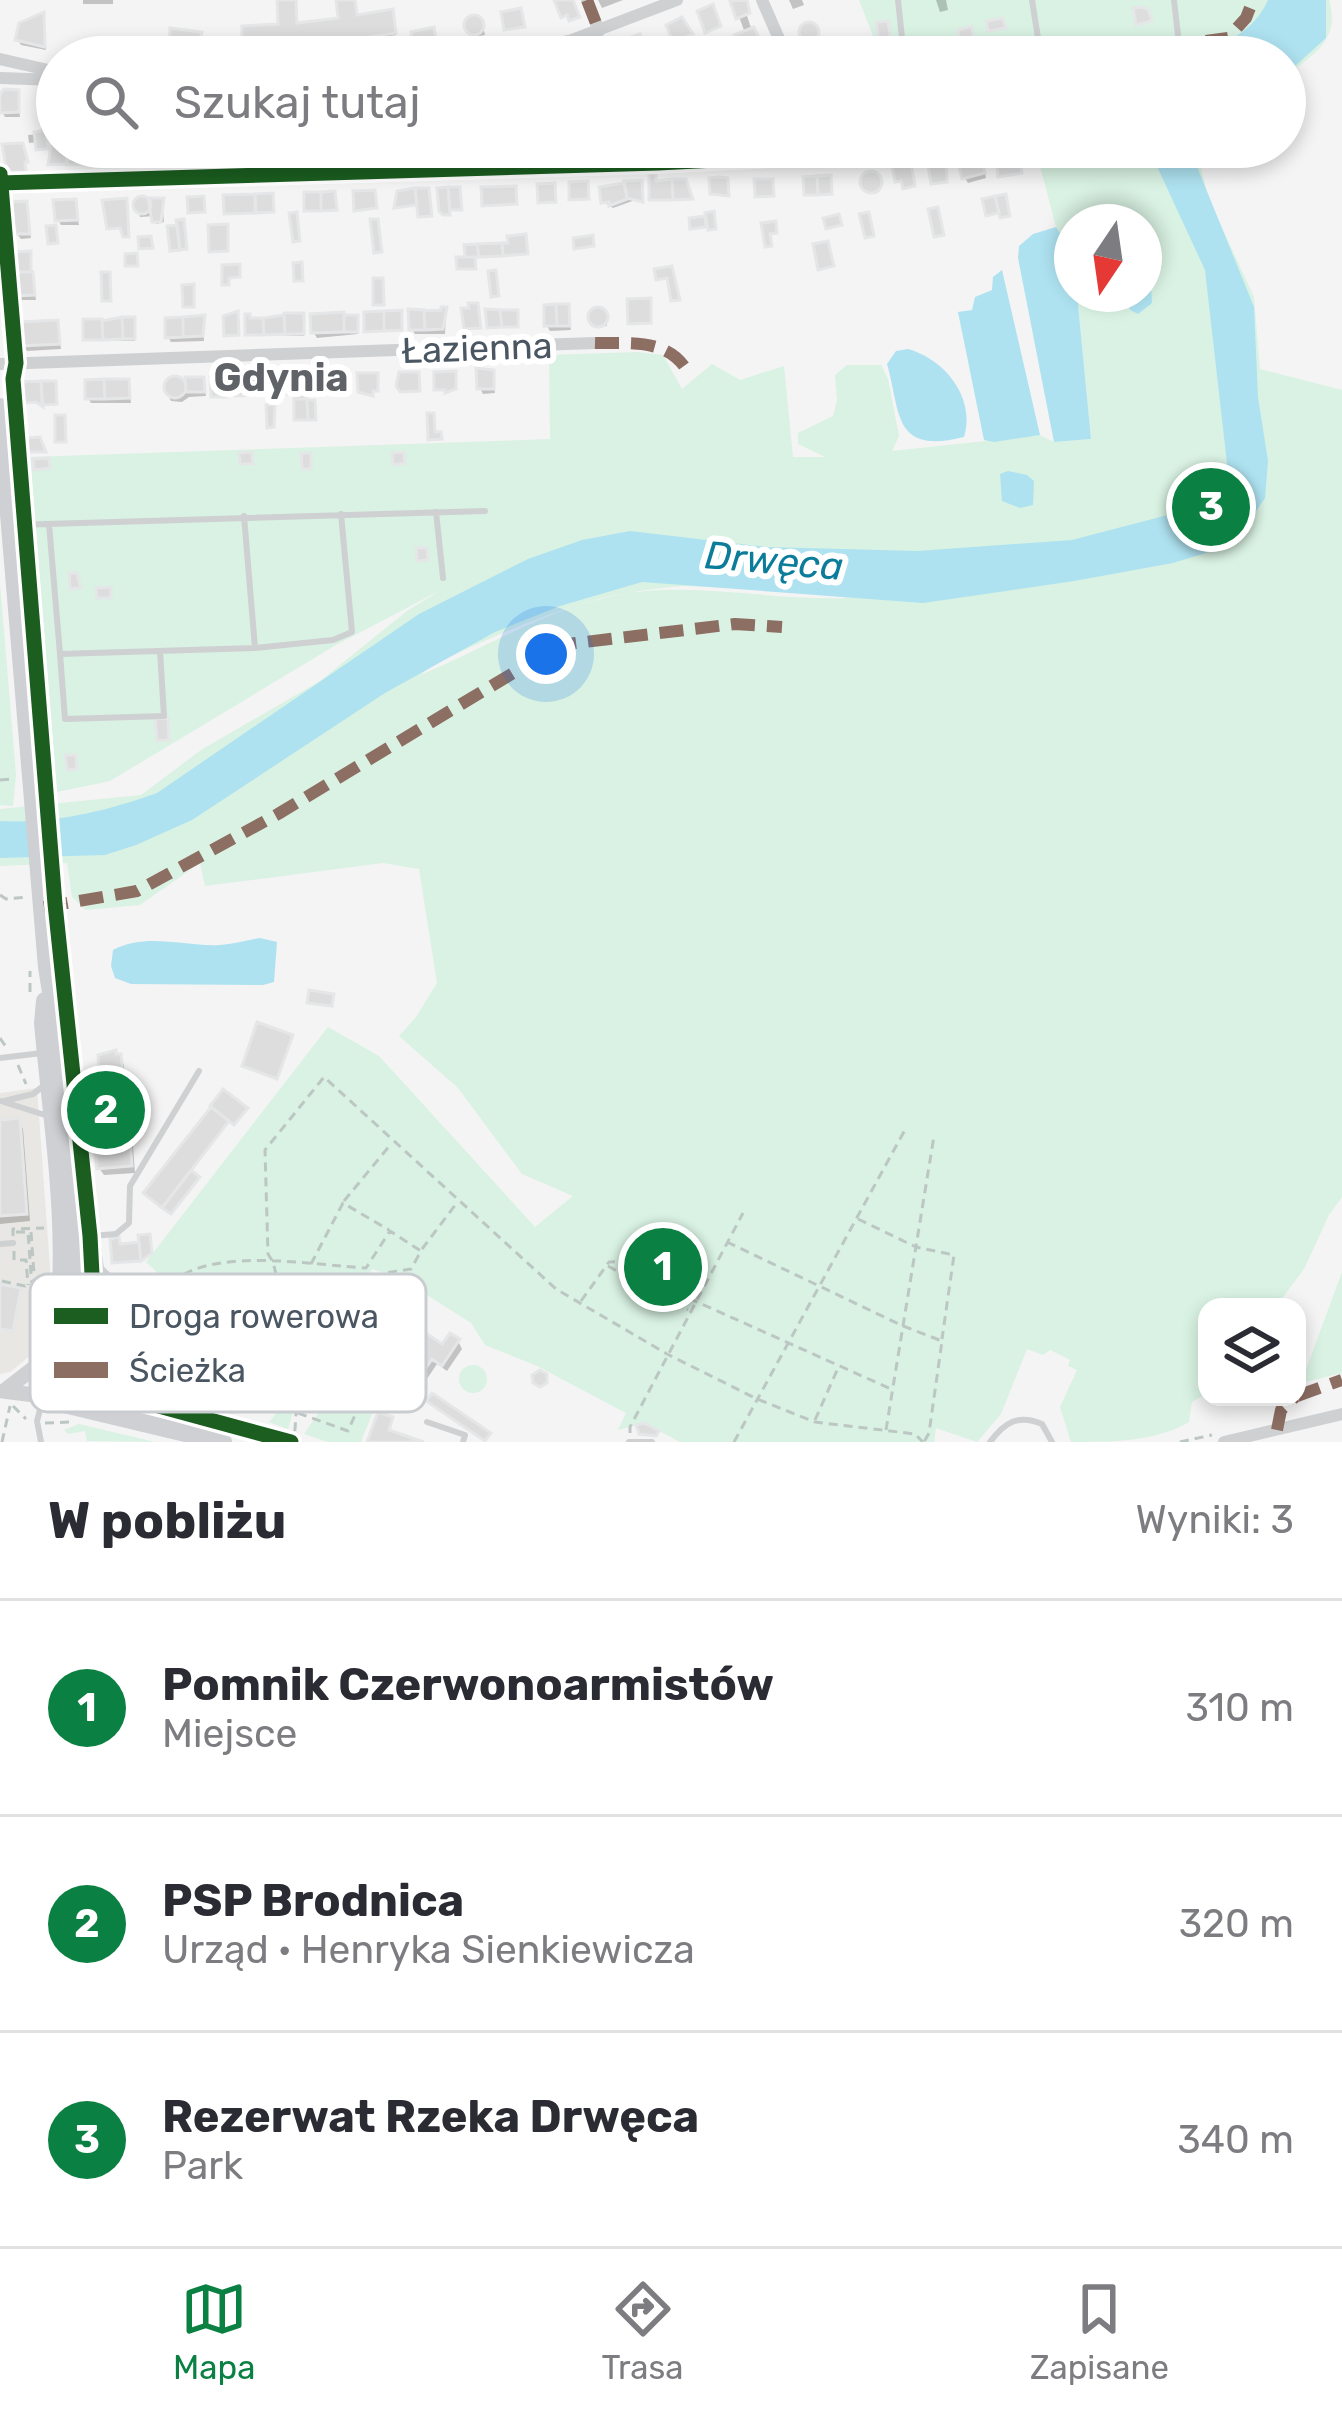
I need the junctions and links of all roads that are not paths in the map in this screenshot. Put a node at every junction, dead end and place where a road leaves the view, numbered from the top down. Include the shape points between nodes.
1 (586, 0) edge
2 (677, 0) edge
3 (762, 0) edge
4 (898, 0) edge
5 (1032, 0) edge
6 (1174, 0) edge
7 (599, 32) junction
8 (1178, 35) dead end
9 (586, 36) edge
10 (778, 36) edge
11 (902, 36) edge
12 (1038, 36) edge
13 (0, 59) edge
14 (36, 70) edge
15 (36, 77) edge
16 (0, 78) edge
17 (379, 168) edge
18 (0, 183) edge
19 (595, 344) dead end
20 (0, 364) edge
21 (0, 407) edge
22 (485, 511) dead end
23 (436, 512) junction
24 (341, 514) junction
25 (244, 516) junction
26 (49, 524) junction
27 (11, 526) junction
28 (443, 578) dead end
29 (255, 648) junction
30 (160, 651) junction
31 (60, 654) junction
32 (47, 967) junction
33 (46, 1052) junction
34 (0, 1058) edge
35 (199, 1071) dead end
36 (49, 1081) junction
37 (0, 1101) edge
38 (52, 1119) junction
39 (92, 1148) dead end
40 (61, 1150) junction
41 (61, 1234) junction
42 (96, 1235) junction
43 (0, 1244) edge
44 (14, 1244) road end
45 (65, 1274) edge
46 (66, 1274) edge
47 (107, 1274) edge
48 (30, 1371) edge
49 (4, 1397) edge
50 (39, 1412) edge
51 (102, 1412) edge
52 (111, 1414) joint
53 (1342, 1414) edge
54 (428, 1422) dead end
55 (223, 1433) edge
56 (631, 1441) edge
57 (41, 1442) edge
58 (463, 1442) edge
59 (652, 1442) edge
60 (990, 1442) edge
61 (1052, 1442) edge
62 (1224, 1442) edge

1 - 7 street
2 - 7 street
3 - 10 street
4 - 11 lane
5 - 12 lane
6 - 8 lane
7 - 9 street
13 - 14 street
15 - 16 street
17 - 18 street
19 - 20 street, Łazienna
21 - 27 main road
22 - 23 lane
23 - 24 lane
23 - 28 lane
24 - 25 lane
24 - 29 lane via 352,632
25 - 26 lane
25 - 29 lane
26 - 27 lane
26 - 31 lane
27 - 32 main road
29 - 30 lane
30 - 31 lane
30 - 31 lane via 164,716 65,719
32 - 33 main road
32 - 40 main road
33 - 34 lane
33 - 36 main road
35 - 42 lane via 130,1186 129,1223
36 - 37 lane
36 - 38 main road
37 - 38 lane
38 - 40 main road
39 - 40 lane
40 - 41 main road
41 - 42 lane
41 - 45 main road
41 - 46 main road
42 - 47 lane
43 - 44 lane
48 - 49 street
50 - 57 lane
51 - 52 main road
52 - 55 main road
53 - 62 street
54 - 58 lane via 465,1436
56 - 59 lane
60 - 61 lane via 1004,1425 1027,1418 1042,1424

